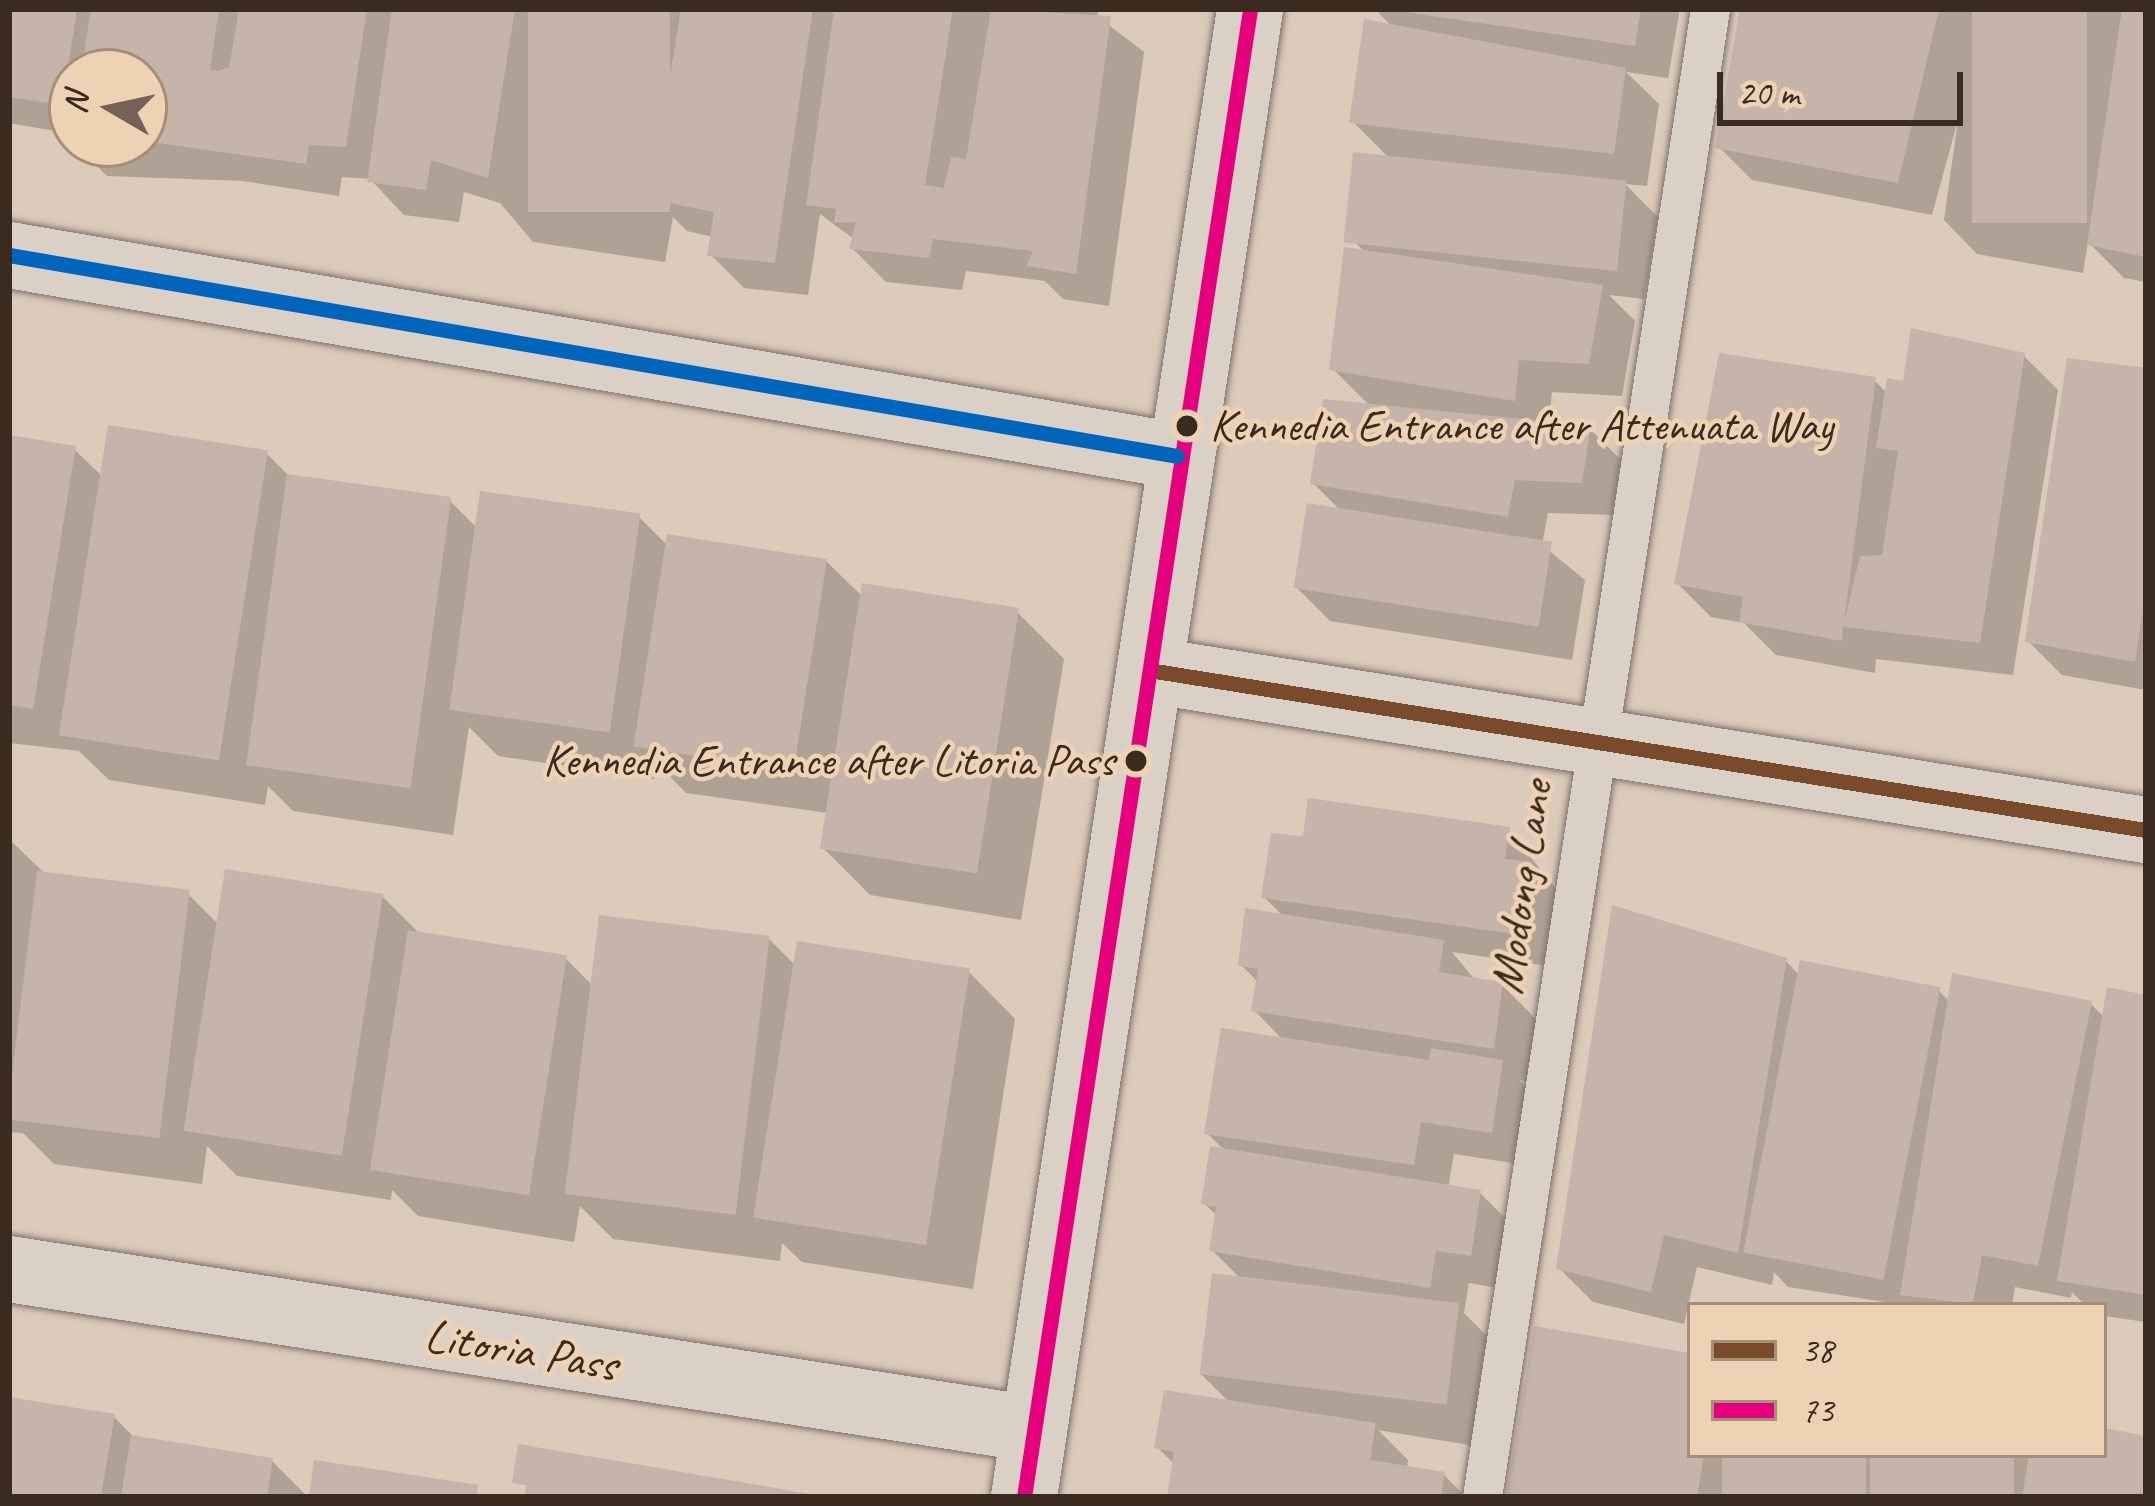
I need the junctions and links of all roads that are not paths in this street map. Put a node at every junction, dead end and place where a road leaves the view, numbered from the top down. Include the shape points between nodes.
1 (1250, 9) edge
2 (1710, 9) edge
3 (9, 255) edge
4 (1177, 456) junction
5 (1155, 671) junction
6 (1594, 742) junction
7 (2146, 830) edge
8 (9, 1269) edge
9 (1034, 1429) junction
10 (1024, 1497) edge
11 (1482, 1497) edge

1 - 4 street
2 - 6 lane, Modong Lane
3 - 4 street
4 - 5 street
5 - 6 street
5 - 9 street
6 - 7 street
6 - 11 lane, Modong Lane
8 - 9 street, Litoria Pass
9 - 10 street

